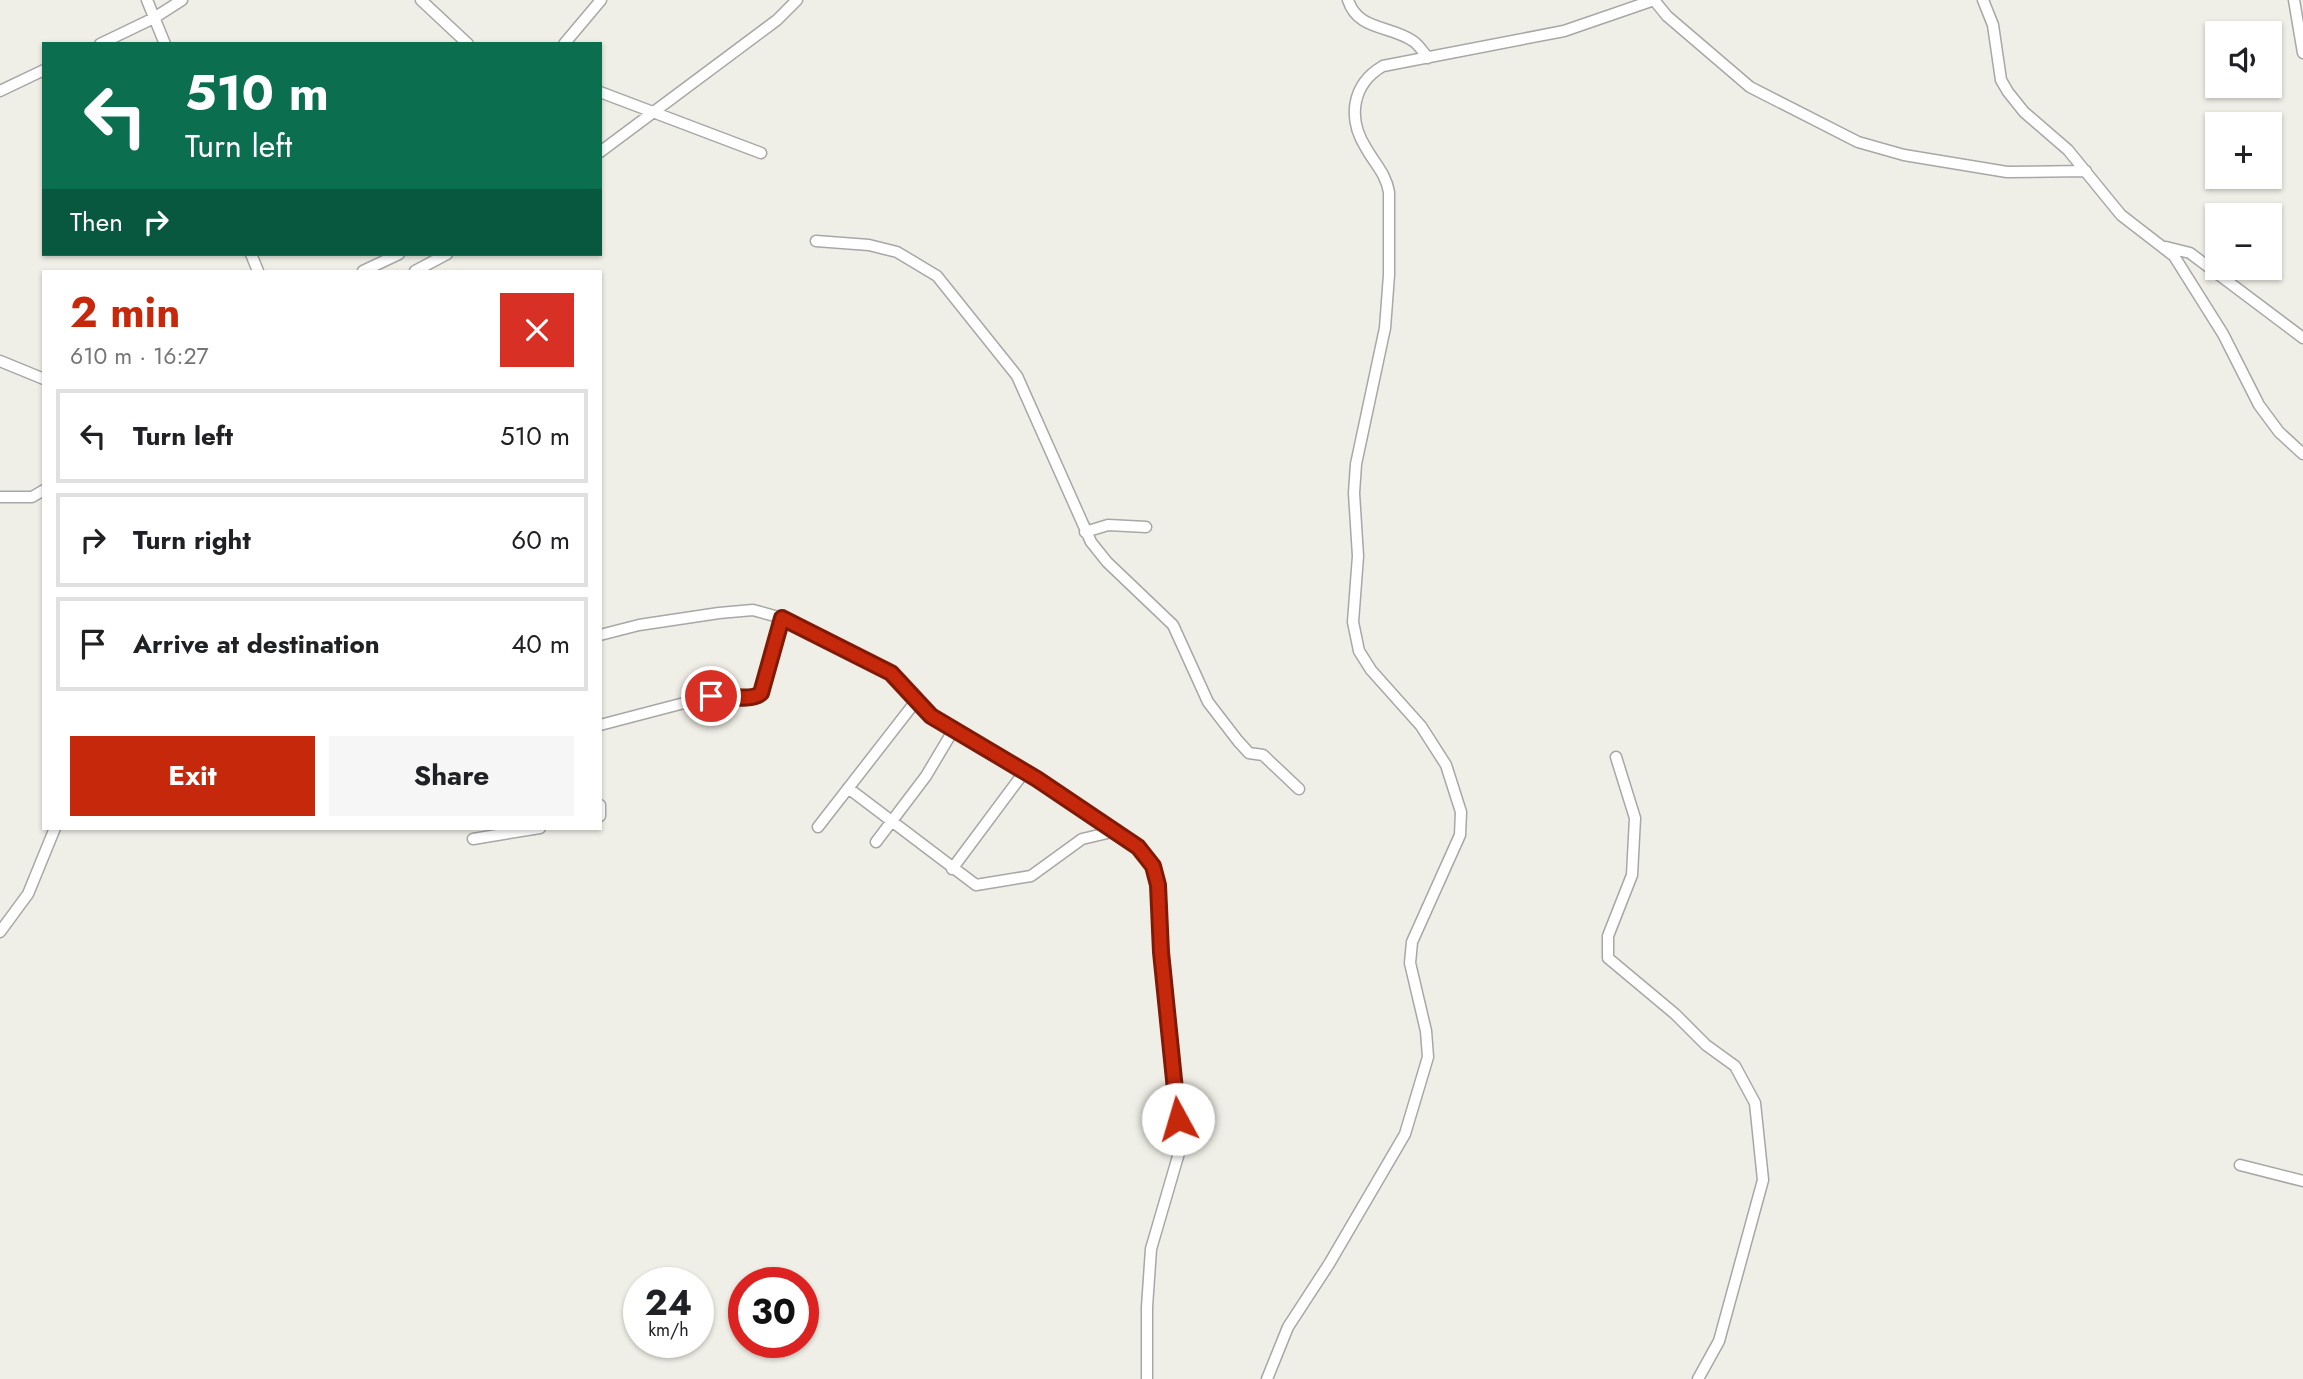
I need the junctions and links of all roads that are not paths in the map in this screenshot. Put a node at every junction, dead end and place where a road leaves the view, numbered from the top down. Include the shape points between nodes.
1 (147, 0) edge
2 (182, 0) edge
3 (421, 0) edge
4 (601, 0) edge
5 (797, 0) edge
6 (1348, 0) edge
7 (1654, 0) edge
8 (1983, 0) edge
9 (2294, 0) edge
10 (155, 18) junction
11 (104, 42) edge
12 (164, 42) edge
13 (466, 42) edge
14 (566, 42) edge
15 (2303, 54) edge
16 (1428, 58) junction
17 (42, 71) edge
18 (0, 91) edge
19 (602, 93) edge
20 (651, 113) junction
21 (602, 150) edge
22 (761, 153) dead end
23 (2086, 171) junction
24 (816, 241) dead end
25 (2165, 247) junction
26 (395, 256) edge
27 (443, 256) edge
28 (365, 270) edge
29 (417, 270) edge
30 (2303, 338) edge
31 (0, 360) edge
32 (42, 378) edge
33 (2303, 454) edge
34 (42, 491) edge
35 (0, 497) edge
36 (1146, 527) dead end
37 (1085, 532) junction
38 (782, 618) junction
39 (602, 634) edge
40 (916, 701) junction
41 (602, 724) edge
42 (954, 729) junction
43 (1616, 757) dead end
44 (1025, 771) junction
45 (848, 788) junction
46 (1299, 789) dead end
47 (892, 823) junction
48 (818, 827) dead end
49 (54, 830) edge
50 (528, 830) edge
51 (1116, 831) junction
52 (474, 839) dead end
53 (876, 842) dead end
54 (952, 869) junction
55 (0, 932) edge
56 (2239, 1166) dead end
57 (2303, 1181) edge
58 (1147, 1379) edge
59 (1267, 1379) edge
60 (1698, 1379) edge

1 - 10 street
2 - 10 street
3 - 13 street
4 - 14 street
5 - 20 street via 777,20
6 - 16 street via 1356,17 1415,41
7 - 16 street via 1563,31
7 - 23 street via 1750,87 1858,142 1904,155 2007,172
8 - 23 street via 1993,24 2001,80 2008,92
9 - 15 street
10 - 11 street
10 - 12 street
16 - 59 street via 1382,66 1359,85 1356,102 1359,135 1387,179 1390,203 1385,328 1356,464 1358,556 1353,622 1359,651 1371,670 1421,726 1446,765 1461,812 1460,835 1412,942 1410,963 1426,1031 1427,1057 1405,1134 1288,1327
17 - 18 street
19 - 20 street
20 - 21 street
20 - 22 street
23 - 25 street via 2121,215
24 - 37 street via 897,252 937,276 1017,376
25 - 30 street via 2190,253
25 - 33 street via 2188,275 2259,405
26 - 28 street
27 - 29 street
31 - 32 street
34 - 35 street via 32,497
36 - 37 street via 1108,525
37 - 46 street via 1107,562 1173,625 1208,702 1232,733 1249,752 1263,755
38 - 39 street via 753,611 719,613
38 - 40 street via 891,673
38 - 41 street via 756,697 711,696
40 - 42 street
40 - 45 street
42 - 44 street
42 - 47 street
43 - 60 street via 1635,818 1632,875 1608,936 1608,958 1735,1066 1755,1103 1761,1144 1763,1180 1752,1229 1719,1341
44 - 51 street
44 - 54 street
45 - 47 street
45 - 48 street
47 - 53 street
47 - 54 street
49 - 55 street via 28,894
50 - 52 street
51 - 54 street via 1082,839 1031,876 976,885
51 - 58 street via 1153,866 1158,885 1181,1146 1151,1249
56 - 57 street

